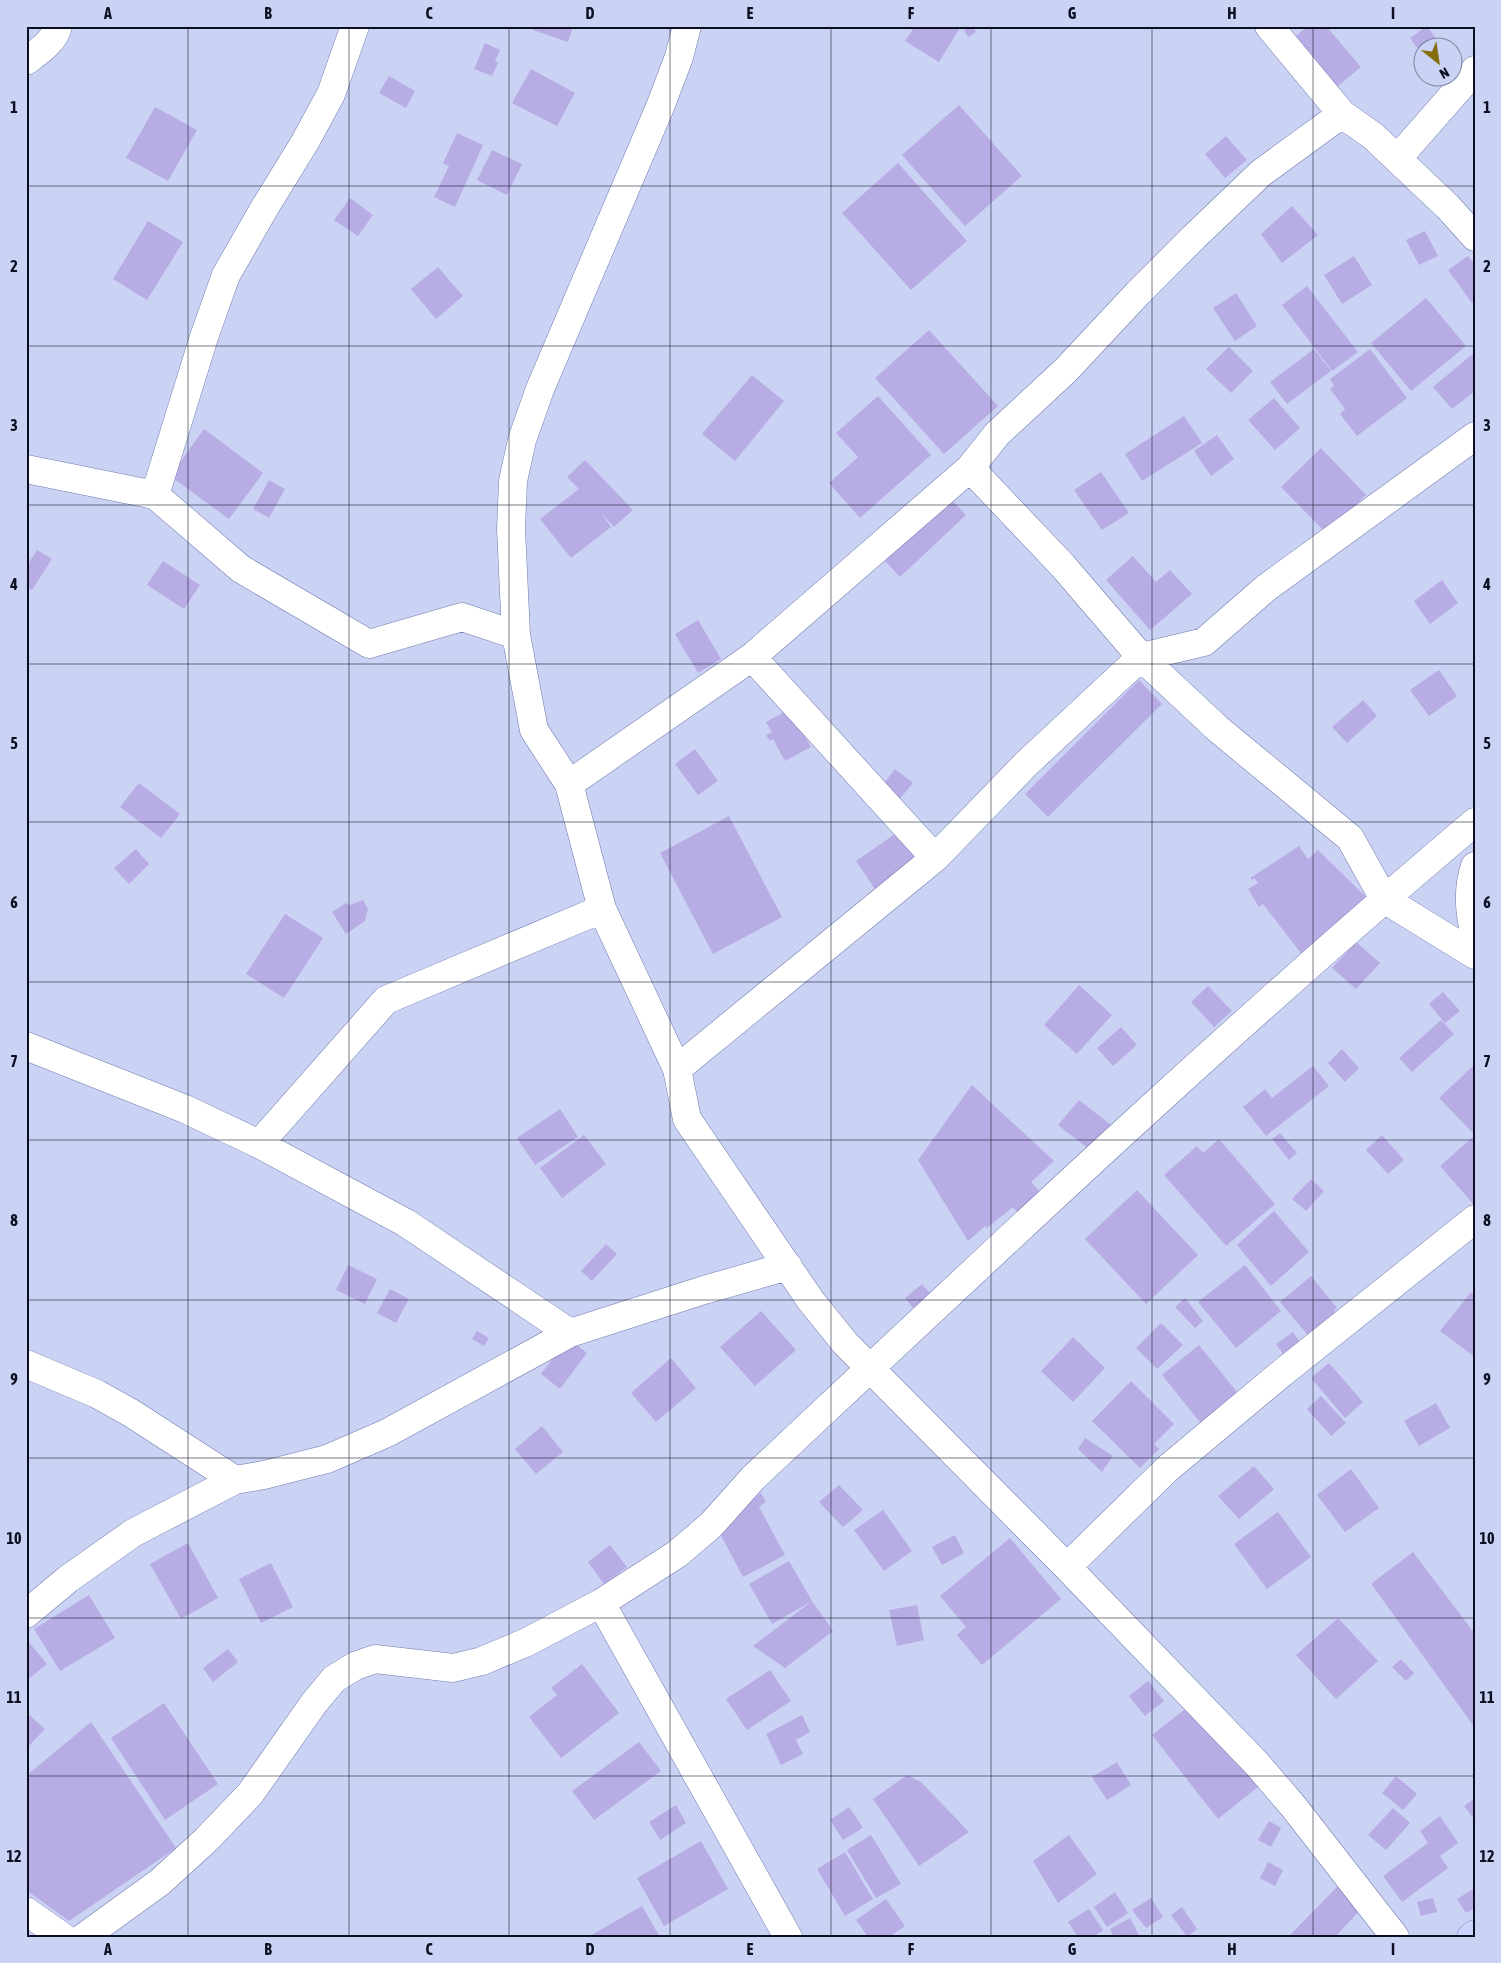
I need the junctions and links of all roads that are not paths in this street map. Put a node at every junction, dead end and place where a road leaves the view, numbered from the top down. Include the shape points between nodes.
1 (58, 26) edge
2 (356, 26) edge
3 (687, 26) edge
4 (1269, 26) edge
5 (26, 61) edge
6 (1475, 70) edge
7 (1342, 114) junction
8 (1397, 159) junction
9 (1475, 237) edge
10 (1475, 436) edge
11 (970, 468) junction
12 (26, 469) edge
13 (155, 495) junction
14 (516, 635) junction
15 (752, 657) junction
16 (1141, 657) junction
17 (569, 784) junction
18 (1475, 822) edge
19 (934, 858) junction
20 (1475, 866) edge
21 (1384, 899) junction
22 (602, 908) junction
23 (1475, 935) edge
24 (1475, 955) edge
25 (26, 1046) edge
26 (677, 1069) junction
27 (258, 1144) junction
28 (1475, 1219) edge
29 (788, 1266) junction
30 (570, 1333) junction
31 (26, 1364) edge
32 (870, 1368) junction
33 (235, 1480) junction
34 (1067, 1567) junction
35 (601, 1603) junction
36 (26, 1614) edge
37 (26, 1911) edge
38 (1475, 1934) edge
39 (63, 1937) edge
40 (84, 1937) edge
41 (788, 1937) edge
42 (1395, 1937) edge
43 (1471, 1937) edge

1 - 5 street via 42,49
2 - 13 street via 331,94 226,276
3 - 14 street via 660,107 540,389 522,440 513,481 511,529
4 - 7 street
6 - 8 street
7 - 8 street via 1373,136
7 - 11 street via 1261,173 1194,236 1066,370 997,434
8 - 9 street
10 - 16 street via 1266,588 1204,642
11 - 15 street
11 - 16 street via 1063,566
12 - 13 street
13 - 14 street via 241,569 369,644 462,617
14 - 17 street via 534,730
15 - 17 street
15 - 19 street
16 - 19 street via 1026,764
16 - 21 street via 1218,729 1350,838
17 - 22 street
18 - 21 street
19 - 26 street
20 - 23 street via 1471,877 1469,911
21 - 24 street
21 - 32 street via 1126,1130
22 - 26 street
22 - 27 street via 386,1000
25 - 27 street via 185,1109
26 - 29 street via 688,1119
27 - 30 street via 406,1223
28 - 34 street via 1166,1470
29 - 30 street
29 - 32 street via 811,1301
30 - 33 street via 387,1433 327,1459
31 - 33 street via 97,1394
32 - 34 street
32 - 35 street via 753,1478 711,1525 677,1554
33 - 36 street via 134,1533 68,1579
34 - 42 street via 1257,1764
35 - 40 street via 527,1642 482,1661 453,1668 375,1659 354,1666 334,1679 250,1794 206,1840 160,1882
35 - 41 street
37 - 39 street
38 - 43 highway

